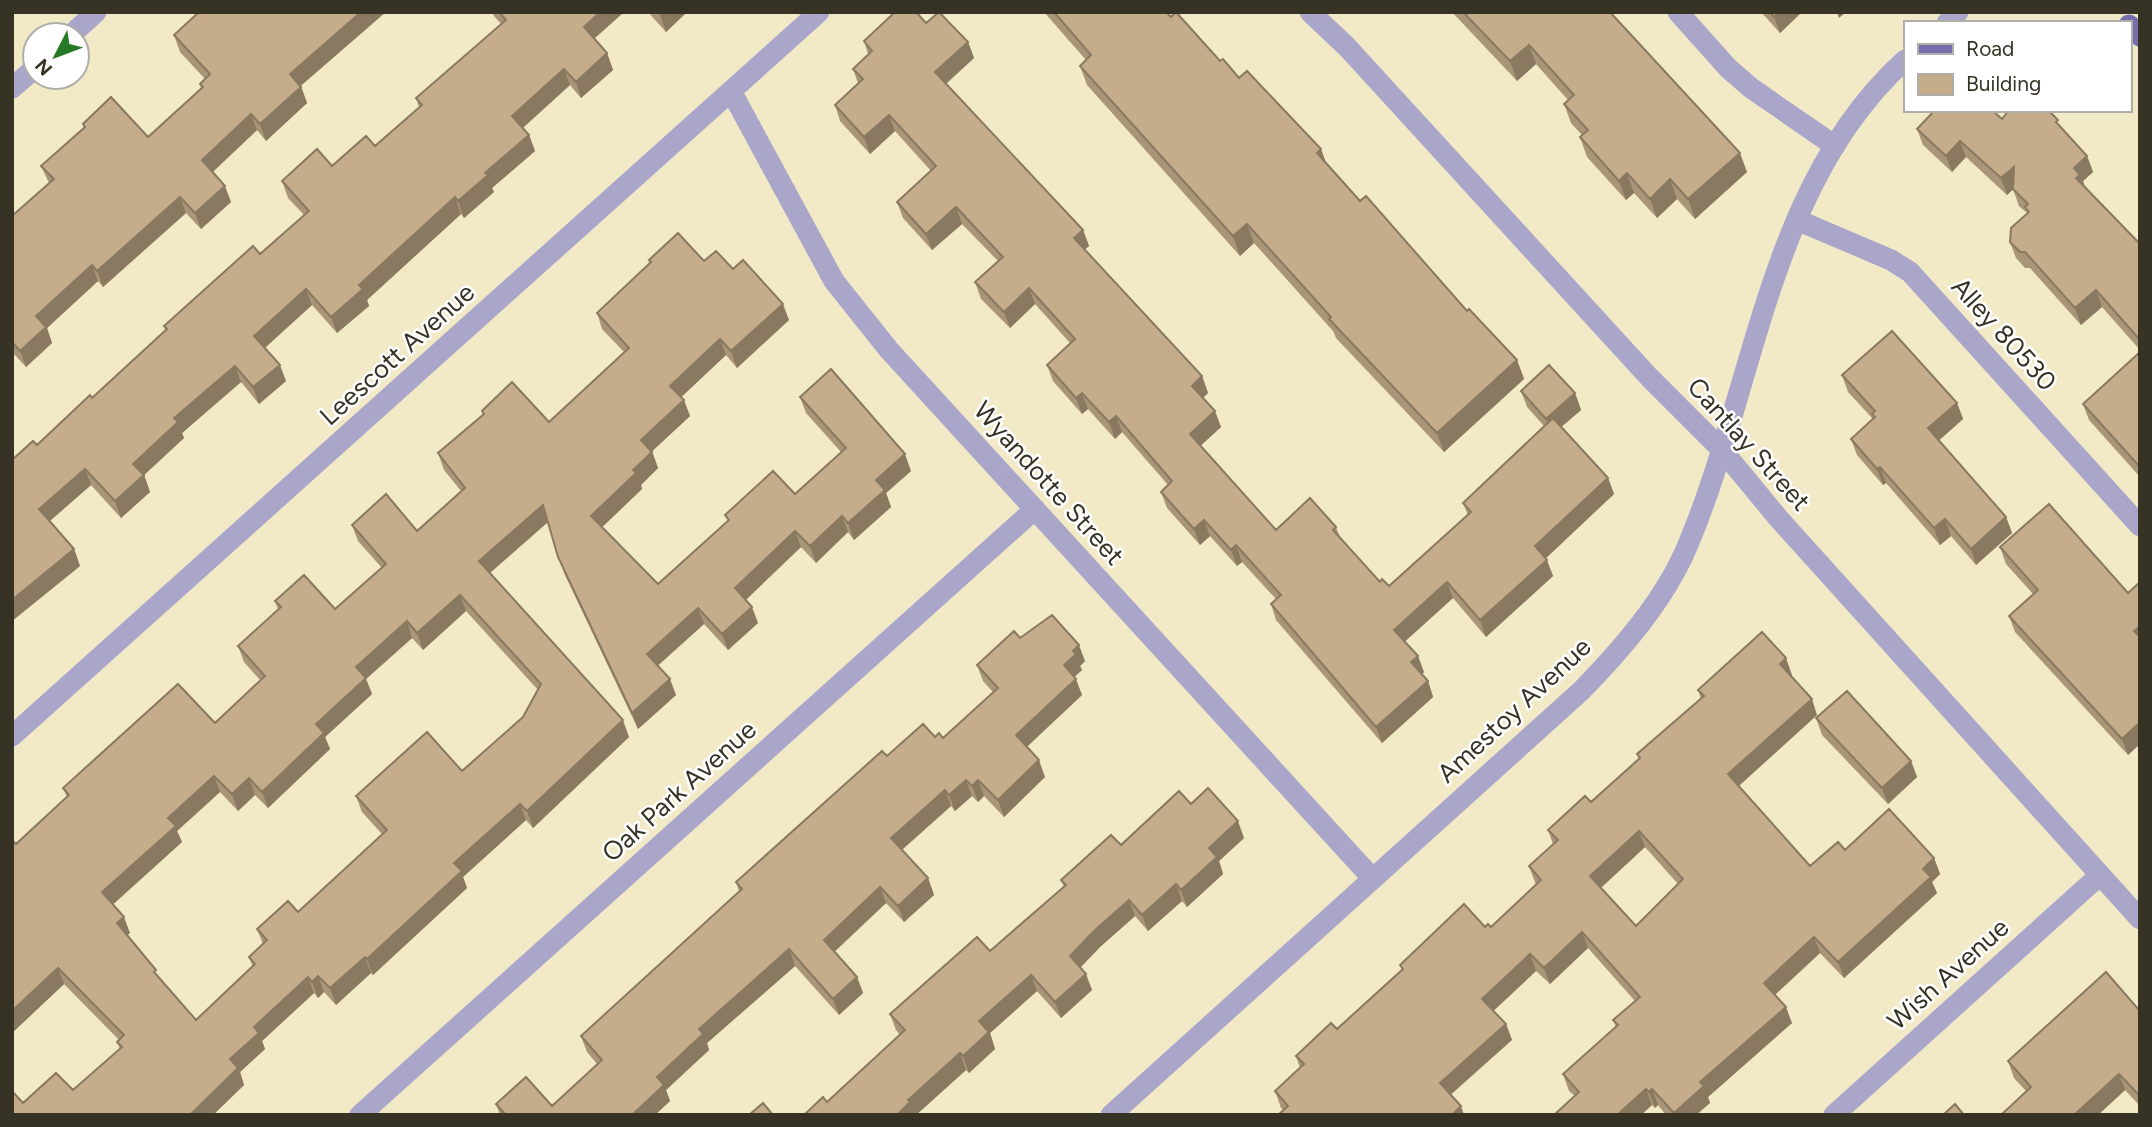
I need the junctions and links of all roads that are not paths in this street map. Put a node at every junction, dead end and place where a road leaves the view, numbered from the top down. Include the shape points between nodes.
1 (819, 12) edge
2 (1310, 12) edge
3 (1678, 12) edge
4 (1904, 61) edge
5 (731, 91) junction
6 (1835, 146) junction
7 (1797, 220) junction
8 (1722, 450) junction
9 (1035, 509) junction
10 (2140, 526) edge
11 (12, 736) edge
12 (2100, 875) junction
13 (1373, 879) junction
14 (2140, 919) edge
15 (360, 1115) edge
16 (1111, 1115) edge
17 (1835, 1115) edge

1 - 5 street, Leescott Avenue
2 - 8 street, Cantlay Street
3 - 6 street via 1751,88
4 - 6 street, Amestoy Avenue via 1852,118
5 - 9 street, Wyandotte Street via 834,281 889,350
5 - 11 street, Leescott Avenue
6 - 7 street, Amestoy Avenue
7 - 8 street, Amestoy Avenue via 1780,259
7 - 10 street, Alley 80530 via 1910,272
8 - 12 street, Cantlay Street
8 - 13 street, Amestoy Avenue via 1686,549 1661,593 1603,668
9 - 13 street, Wyandotte Street
9 - 15 street, Oak Park Avenue
12 - 14 street, Cantlay Street
12 - 17 street, Wish Avenue
13 - 16 street, Amestoy Avenue

